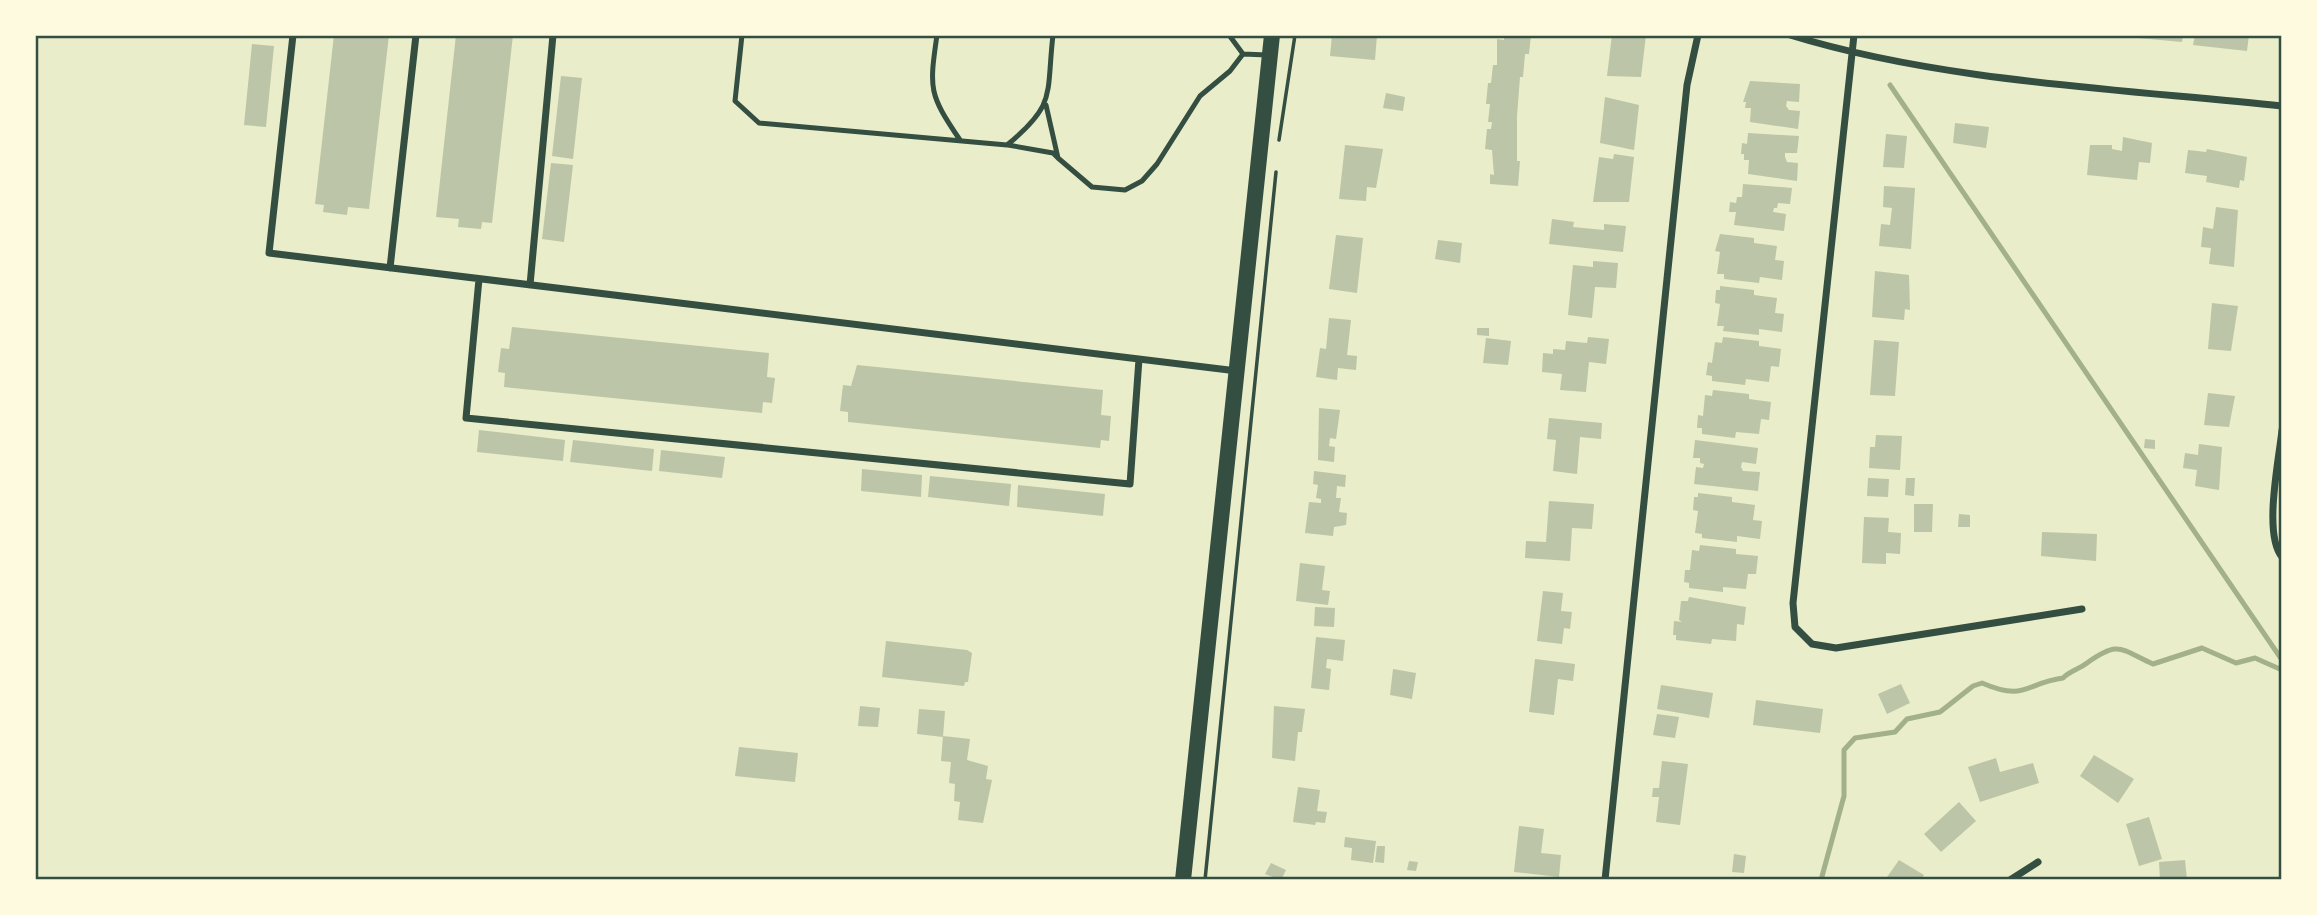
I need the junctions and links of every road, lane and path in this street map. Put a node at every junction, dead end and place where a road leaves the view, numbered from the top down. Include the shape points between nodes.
1 (293, 35) edge
2 (416, 35) edge
3 (553, 35) edge
4 (741, 35) edge
5 (937, 35) edge
6 (1054, 35) edge
7 (1229, 35) edge
8 (1272, 35) edge
9 (1295, 35) edge
10 (1698, 35) edge
11 (1790, 35) edge
12 (1854, 35) edge
13 (1243, 54) junction
14 (1852, 54) junction
15 (1270, 55) junction
16 (1046, 105) junction
17 (2282, 106) edge
18 (960, 140) junction
19 (1279, 143) dead end
20 (1007, 145) junction
21 (1058, 158) junction
22 (1276, 171) dead end
23 (390, 268) junction
24 (479, 279) junction
25 (530, 285) junction
26 (1139, 359) junction
27 (1237, 371) junction
28 (2282, 430) edge
29 (2282, 557) edge
30 (2082, 609) dead end
31 (2038, 862) dead end
32 (1183, 880) edge
33 (1205, 880) edge
34 (1605, 880) edge
35 (2010, 880) edge

1 - 23 street via 268,253
2 - 23 street
3 - 25 street
4 - 18 lane via 735,101 759,123
5 - 18 lane via 930,84
6 - 16 lane
7 - 13 lane
8 - 15 main road
9 - 19 path
10 - 34 street via 1687,85
11 - 14 street
12 - 14 street
13 - 15 lane
13 - 21 lane via 1200,96 1142,181 1125,190 1092,187
14 - 17 street via 2004,77
14 - 30 street via 1793,603 1795,627 1812,644 1836,648
15 - 27 main road
16 - 20 lane via 1033,124
16 - 21 lane
18 - 20 lane
20 - 21 lane via 1053,153
22 - 33 path
23 - 24 street
24 - 25 street
24 - 26 street via 466,418 1130,484
25 - 26 street
26 - 27 street
27 - 32 main road
28 - 29 street via 2273,518 2277,551
31 - 35 street

